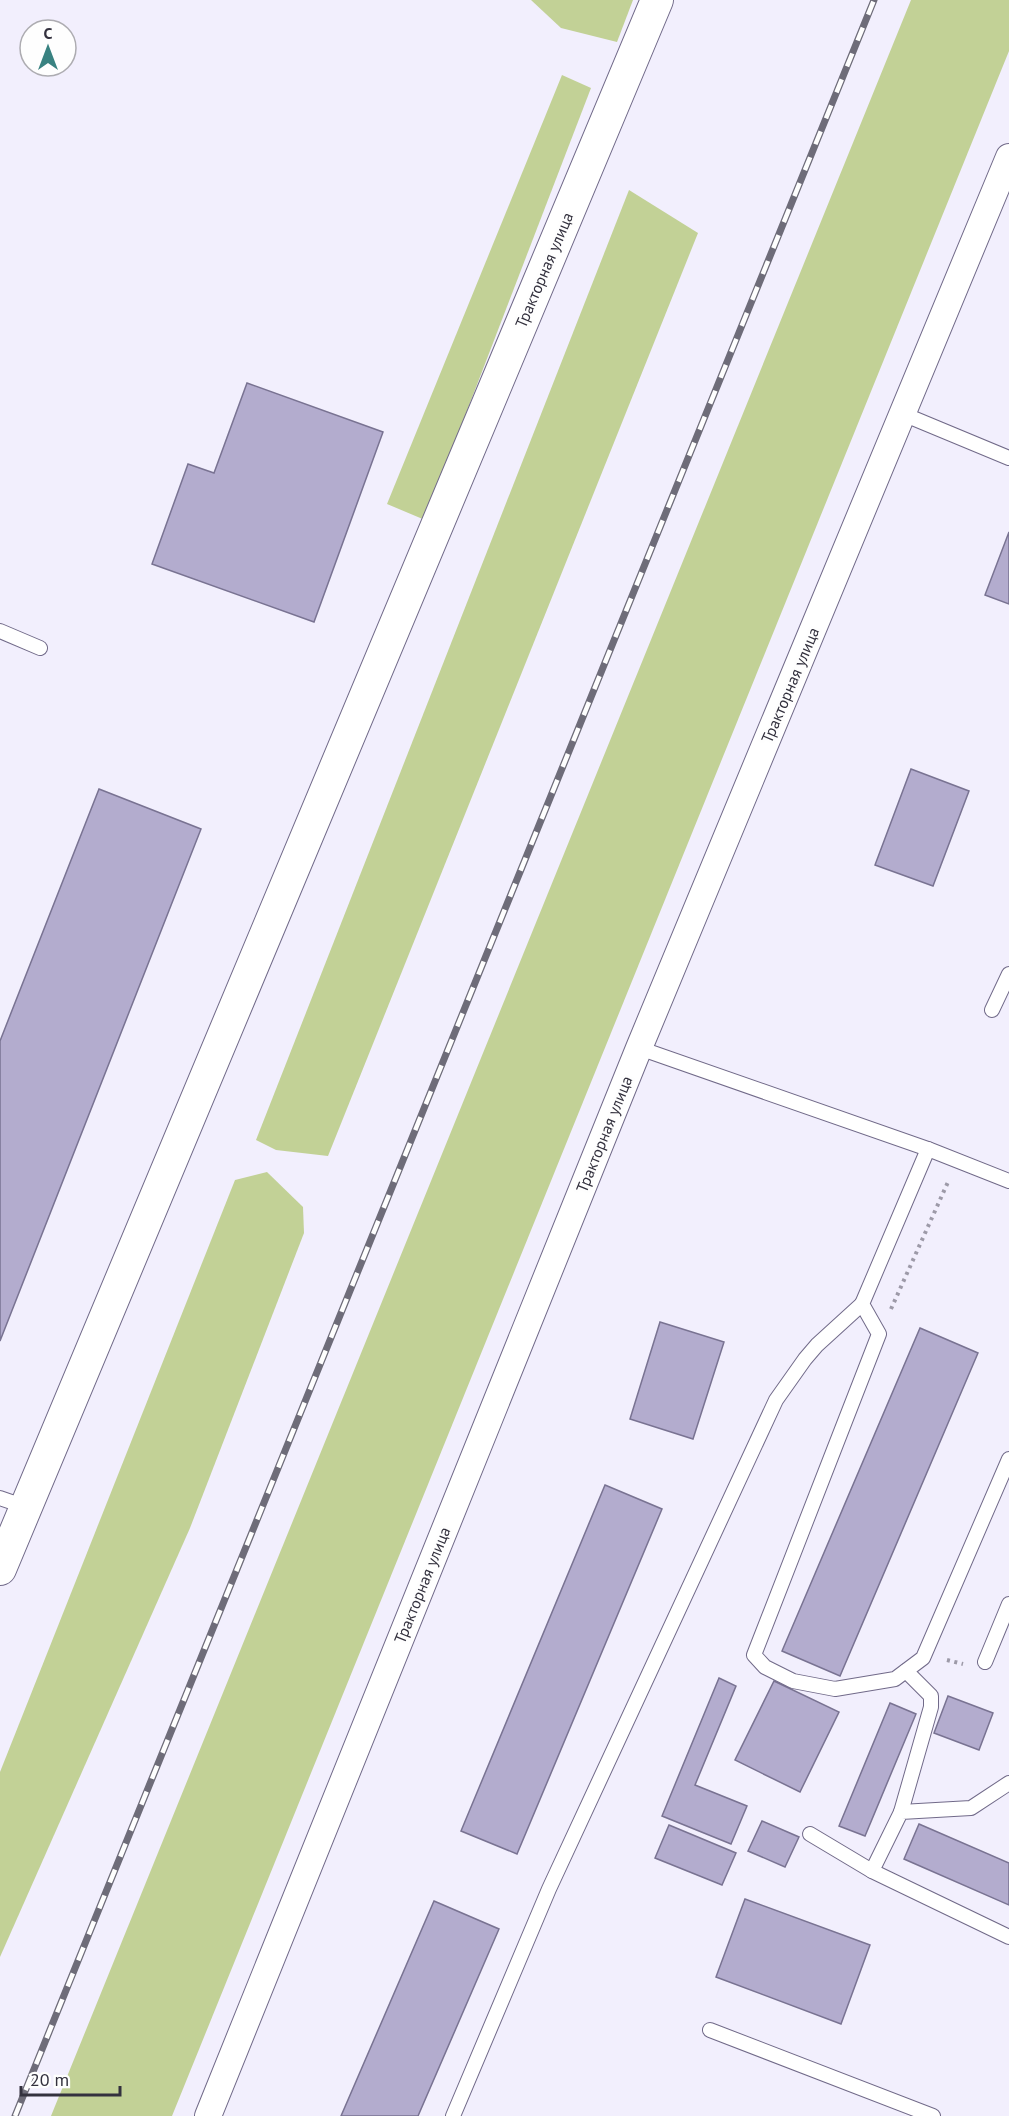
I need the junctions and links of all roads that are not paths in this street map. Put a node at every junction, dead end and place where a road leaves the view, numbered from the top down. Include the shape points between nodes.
1 (657, 0) edge
2 (1009, 157) edge
3 (903, 414) junction
4 (1009, 458) edge
5 (0, 631) edge
6 (40, 648) dead end
7 (1009, 974) edge
8 (992, 1010) dead end
9 (639, 1048) junction
10 (928, 1149) junction
11 (1009, 1180) edge
12 (862, 1304) junction
13 (1009, 1459) edge
14 (13, 1502) edge
15 (0, 1569) edge
16 (1009, 1604) edge
17 (985, 1662) road end
18 (906, 1671) junction
19 (1009, 1782) edge
20 (901, 1812) junction
21 (810, 1834) dead end
22 (872, 1871) junction
23 (1009, 1937) edge
24 (710, 2030) dead end
25 (208, 2116) edge
26 (453, 2116) edge
27 (933, 2116) edge

1 - 14 street, Тракторная улица
2 - 3 street, Тракторная улица
3 - 4 lane
3 - 9 street, Тракторная улица
5 - 6 lane
7 - 8 lane
9 - 10 lane
9 - 25 street, Тракторная улица
10 - 11 lane
10 - 12 lane
12 - 18 lane via 879,1334 754,1655 765,1667 793,1681 835,1689 895,1679
12 - 26 lane via 811,1352 776,1400 549,1889
13 - 18 lane via 923,1658
14 - 15 street, Тракторная улица
16 - 17 lane
18 - 20 lane via 932,1696 932,1707
19 - 20 lane via 971,1808
20 - 22 lane
21 - 22 lane
22 - 23 lane
24 - 27 lane

